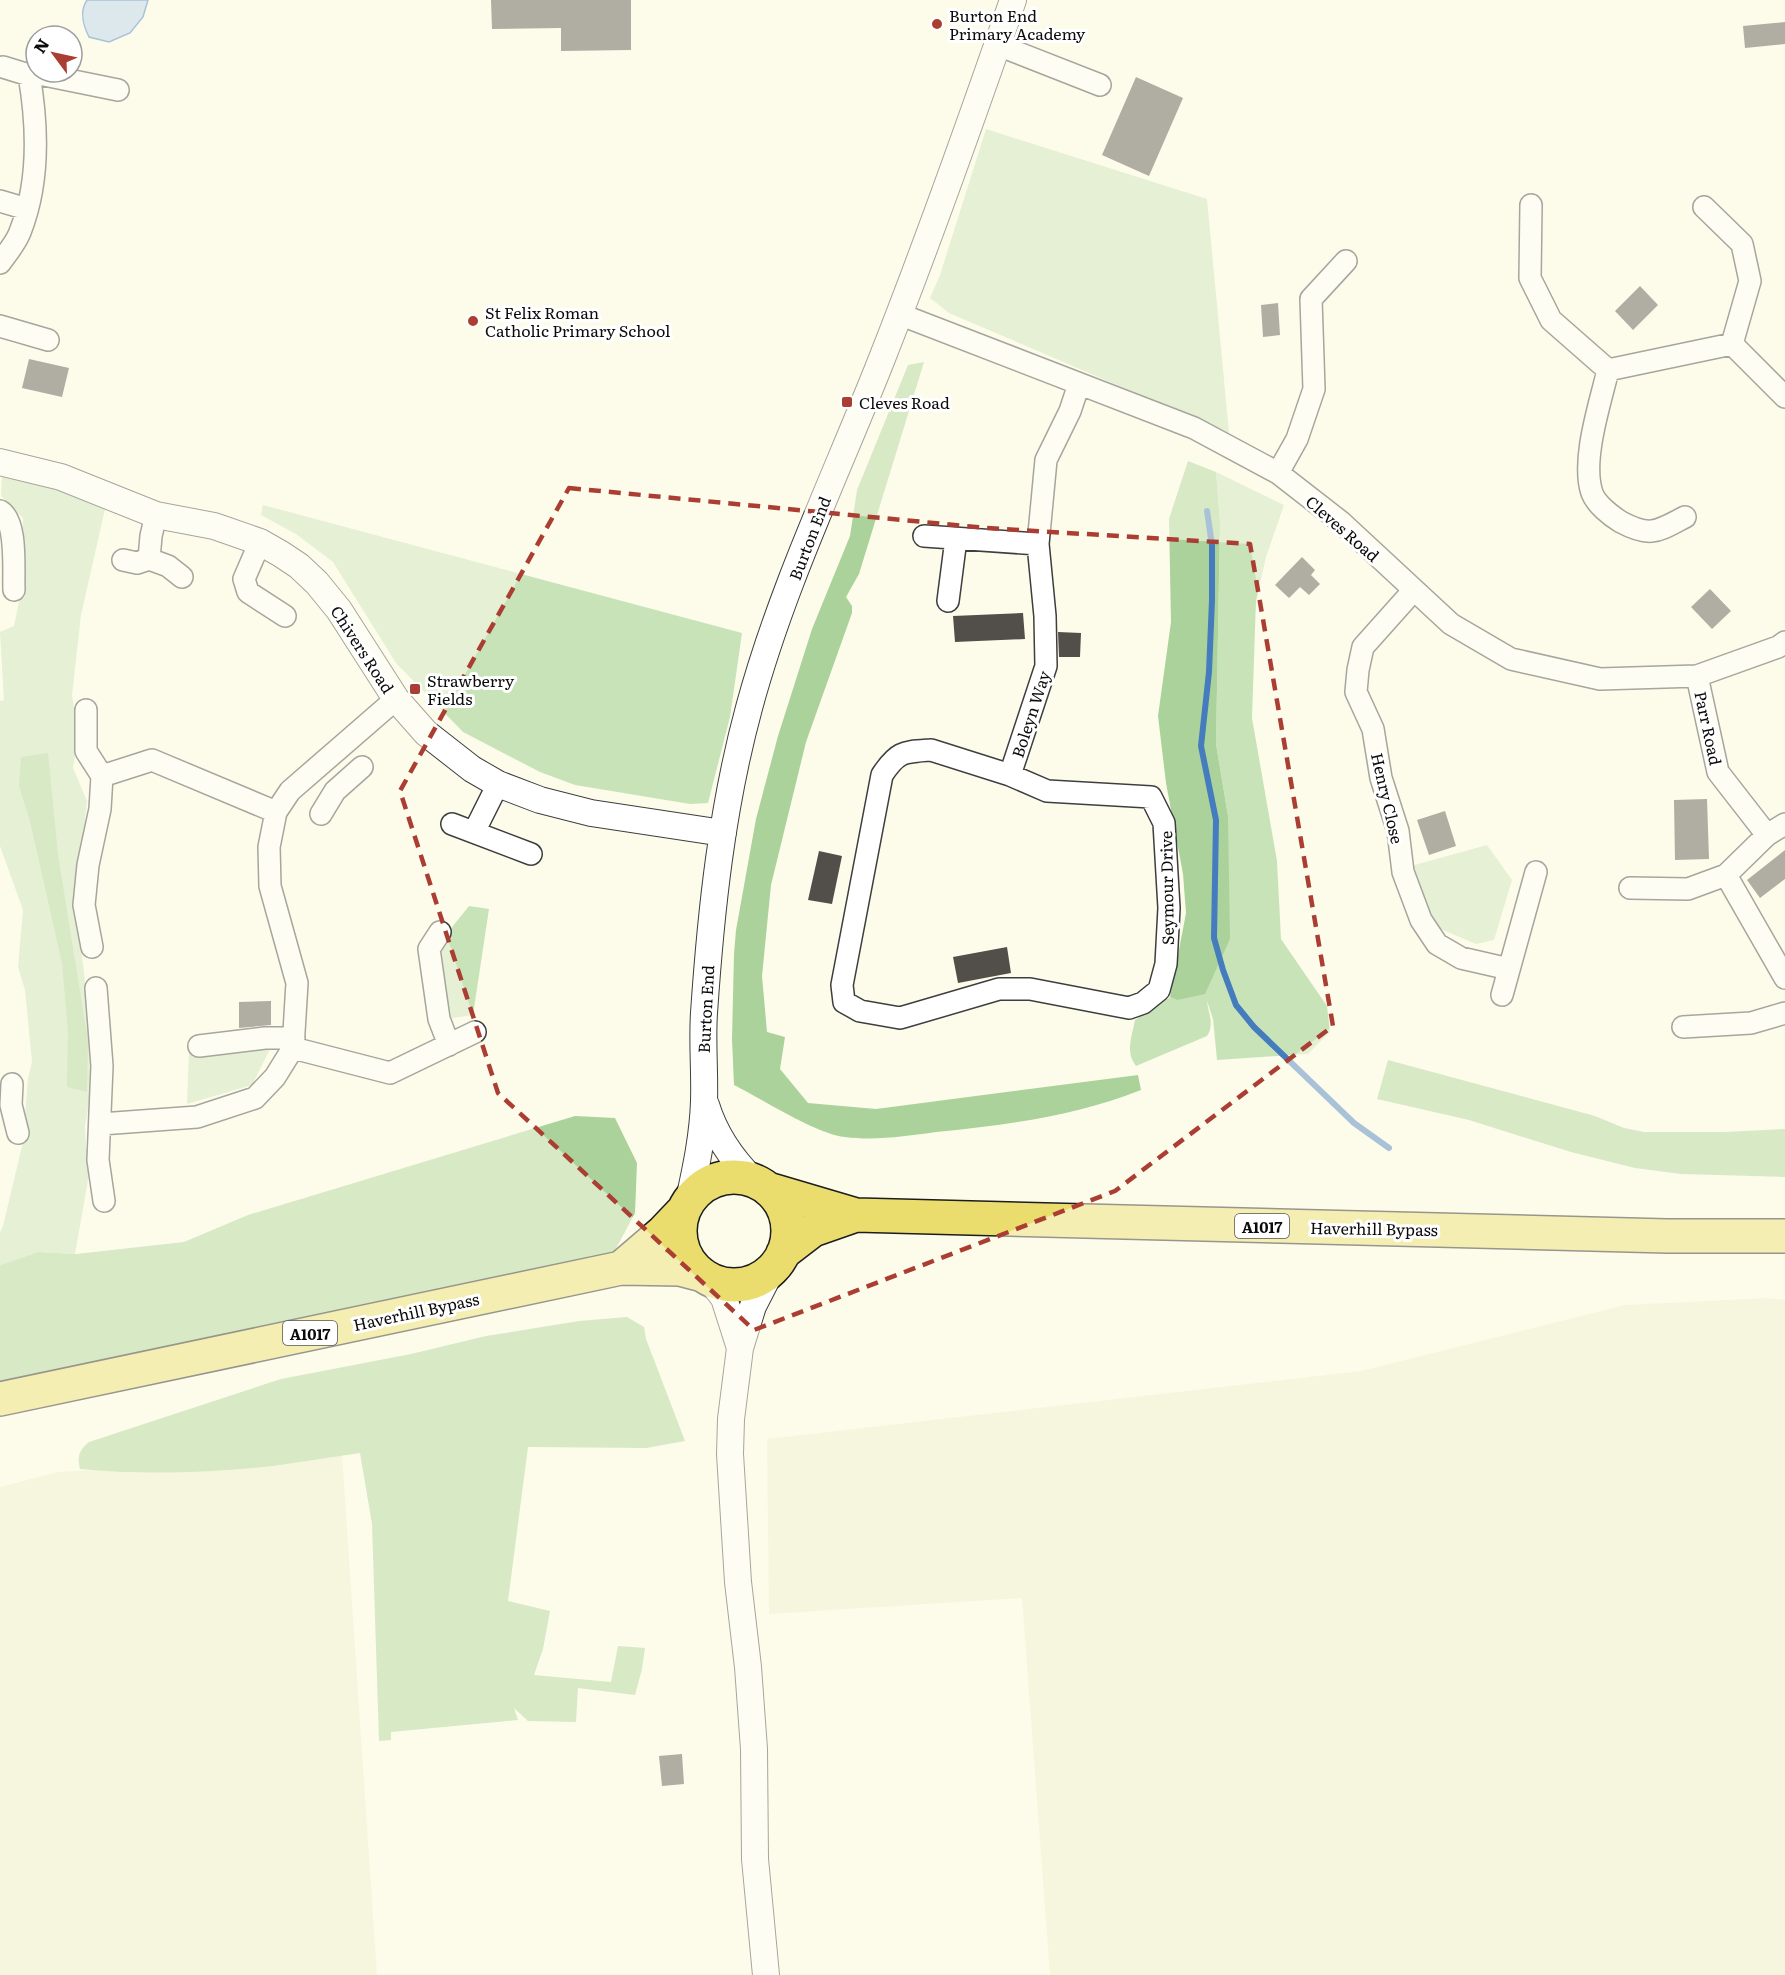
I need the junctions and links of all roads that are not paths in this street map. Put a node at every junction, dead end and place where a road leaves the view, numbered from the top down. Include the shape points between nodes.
1 (1013, 0) edge
2 (998, 45) junction
3 (3, 68) dead end
4 (24, 74) edge
5 (84, 83) edge
6 (30, 84) edge
7 (1100, 85) dead end
8 (118, 90) dead end
9 (0, 201) edge
10 (1531, 205) dead end
11 (1704, 207) dead end
12 (27, 209) junction
13 (1346, 261) dead end
14 (0, 263) edge
15 (899, 314) junction
16 (0, 326) edge
17 (48, 339) dead end
18 (1732, 344) junction
19 (1608, 370) junction
20 (1079, 384) junction
21 (1785, 397) edge
22 (0, 462) edge
23 (1278, 473) junction
24 (0, 511) edge
25 (156, 515) junction
26 (1685, 517) dead end
27 (924, 536) dead end
28 (956, 539) junction
29 (260, 542) junction
30 (1038, 544) junction
31 (148, 559) junction
32 (123, 560) dead end
33 (182, 577) dead end
34 (14, 590) dead end
35 (1413, 591) junction
36 (948, 601) dead end
37 (285, 616) dead end
38 (1785, 642) edge
39 (1697, 676) junction
40 (396, 699) junction
41 (86, 711) dead end
42 (362, 767) dead end
43 (316, 769) junction
44 (1010, 775) junction
45 (102, 776) junction
46 (498, 784) junction
47 (335, 791) junction
48 (276, 812) junction
49 (321, 814) dead end
50 (452, 824) dead end
51 (1785, 824) edge
52 (474, 832) junction
53 (723, 833) junction
54 (1767, 835) junction
55 (531, 854) dead end
56 (1536, 872) dead end
57 (1726, 875) junction
58 (1630, 888) dead end
59 (440, 933) dead end
60 (92, 947) dead end
61 (1509, 969) junction
62 (1785, 978) edge
63 (96, 988) dead end
64 (1502, 994) dead end
65 (1785, 1013) edge
66 (1683, 1027) dead end
67 (475, 1032) dead end
68 (293, 1043) junction
69 (449, 1045) junction
70 (199, 1046) dead end
71 (8, 1099) edge
72 (704, 1099) junction
73 (101, 1124) junction
74 (18, 1133) dead end
75 (761, 1184) junction
76 (104, 1202) dead end
77 (686, 1206) junction
78 (856, 1215) junction
79 (1785, 1236) edge
80 (778, 1260) junction
81 (621, 1268) junction
82 (707, 1277) junction
83 (740, 1348) junction
84 (0, 1398) edge
85 (766, 1975) edge

1 - 2 street, Burton End
2 - 7 street
2 - 15 street, Burton End
3 - 4 street
5 - 8 street
6 - 12 street via 36,171
9 - 12 street
10 - 19 street via 1530,278 1551,320
11 - 18 street via 1742,244 1750,280
12 - 14 street via 20,233
13 - 23 street via 1311,299 1314,388 1297,439
15 - 20 street, Cleves Road
15 - 53 street, Burton End via 773,631 749,707
16 - 17 street
18 - 19 street
18 - 21 street
19 - 26 street via 1588,462 1592,494 1612,517 1634,529 1656,532
20 - 23 street, Cleves Road via 1194,428
20 - 30 street, Boleyn Way via 1046,460
22 - 25 street, Chivers Road via 61,477
23 - 35 street, Cleves Road via 1341,522
24 - 34 street via 12,527
25 - 29 street, Chivers Road via 214,526
25 - 31 street
27 - 28 street
28 - 30 street
28 - 36 street
29 - 37 street via 244,579 248,592
29 - 40 street, Chivers Road via 299,566 317,583
30 - 44 street, Boleyn Way via 1046,666
31 - 32 street via 137,563
31 - 33 street via 168,566
35 - 39 street, Cleves Road via 1450,624 1510,659 1600,679
35 - 61 street, Henry Close via 1363,647 1356,692 1373,729 1381,778 1398,831 1403,872 1421,920 1437,944 1461,958
38 - 39 street, Cleves Road
39 - 54 street, Parr Road via 1718,772
40 - 43 street
40 - 46 street, Chivers Road via 426,733
41 - 45 street via 86,751
42 - 47 street
43 - 47 street
43 - 48 street via 290,791
44 - 44 street, Seymour Drive via 1047,791 1150,797 1164,823 1169,908 1166,964 1159,990 1129,1008 1030,989 999,989 900,1018 861,1011 844,1002 842,985 882,775 892,759 906,752 931,750
45 - 48 street via 152,760
45 - 60 street via 84,905
46 - 52 street
46 - 53 street, Chivers Road via 591,813
47 - 49 street
48 - 68 street via 269,847 270,886 297,983
50 - 52 street
51 - 54 street
52 - 55 street
53 - 72 street, Burton End via 710,920 703,1034
54 - 57 street
56 - 61 street
57 - 58 street via 1688,889
57 - 62 street
59 - 69 street via 429,949 439,1019
61 - 64 street
63 - 73 street via 102,1066
65 - 66 street via 1751,1023
67 - 69 street
68 - 69 street via 390,1073
68 - 70 street via 265,1038
68 - 73 street via 275,1077 255,1098 197,1117
71 - 74 street
72 - 75 street, Burton End via 725,1148
72 - 77 street, Burton End via 699,1151
73 - 76 street via 98,1160
75 - 77 main road via 735,1176 717,1179 701,1187
75 - 78 main road, Haverhill Bypass / A1017
75 - 80 main road via 780,1202 786,1218 787,1236
77 - 81 main road, Haverhill Bypass / A1017
77 - 82 main road via 679,1229 682,1247 690,1263
78 - 79 main road, Haverhill Bypass / A1017
78 - 80 main road, Haverhill Bypass / A1017 via 813,1230
80 - 82 main road via 760,1278 744,1284 727,1284
80 - 83 street via 753,1306
81 - 82 main road, Haverhill Bypass / A1017 via 680,1269
81 - 84 main road, Haverhill Bypass / A1017
82 - 83 street via 724,1298
83 - 85 street via 730,1465 749,1678 755,1859

